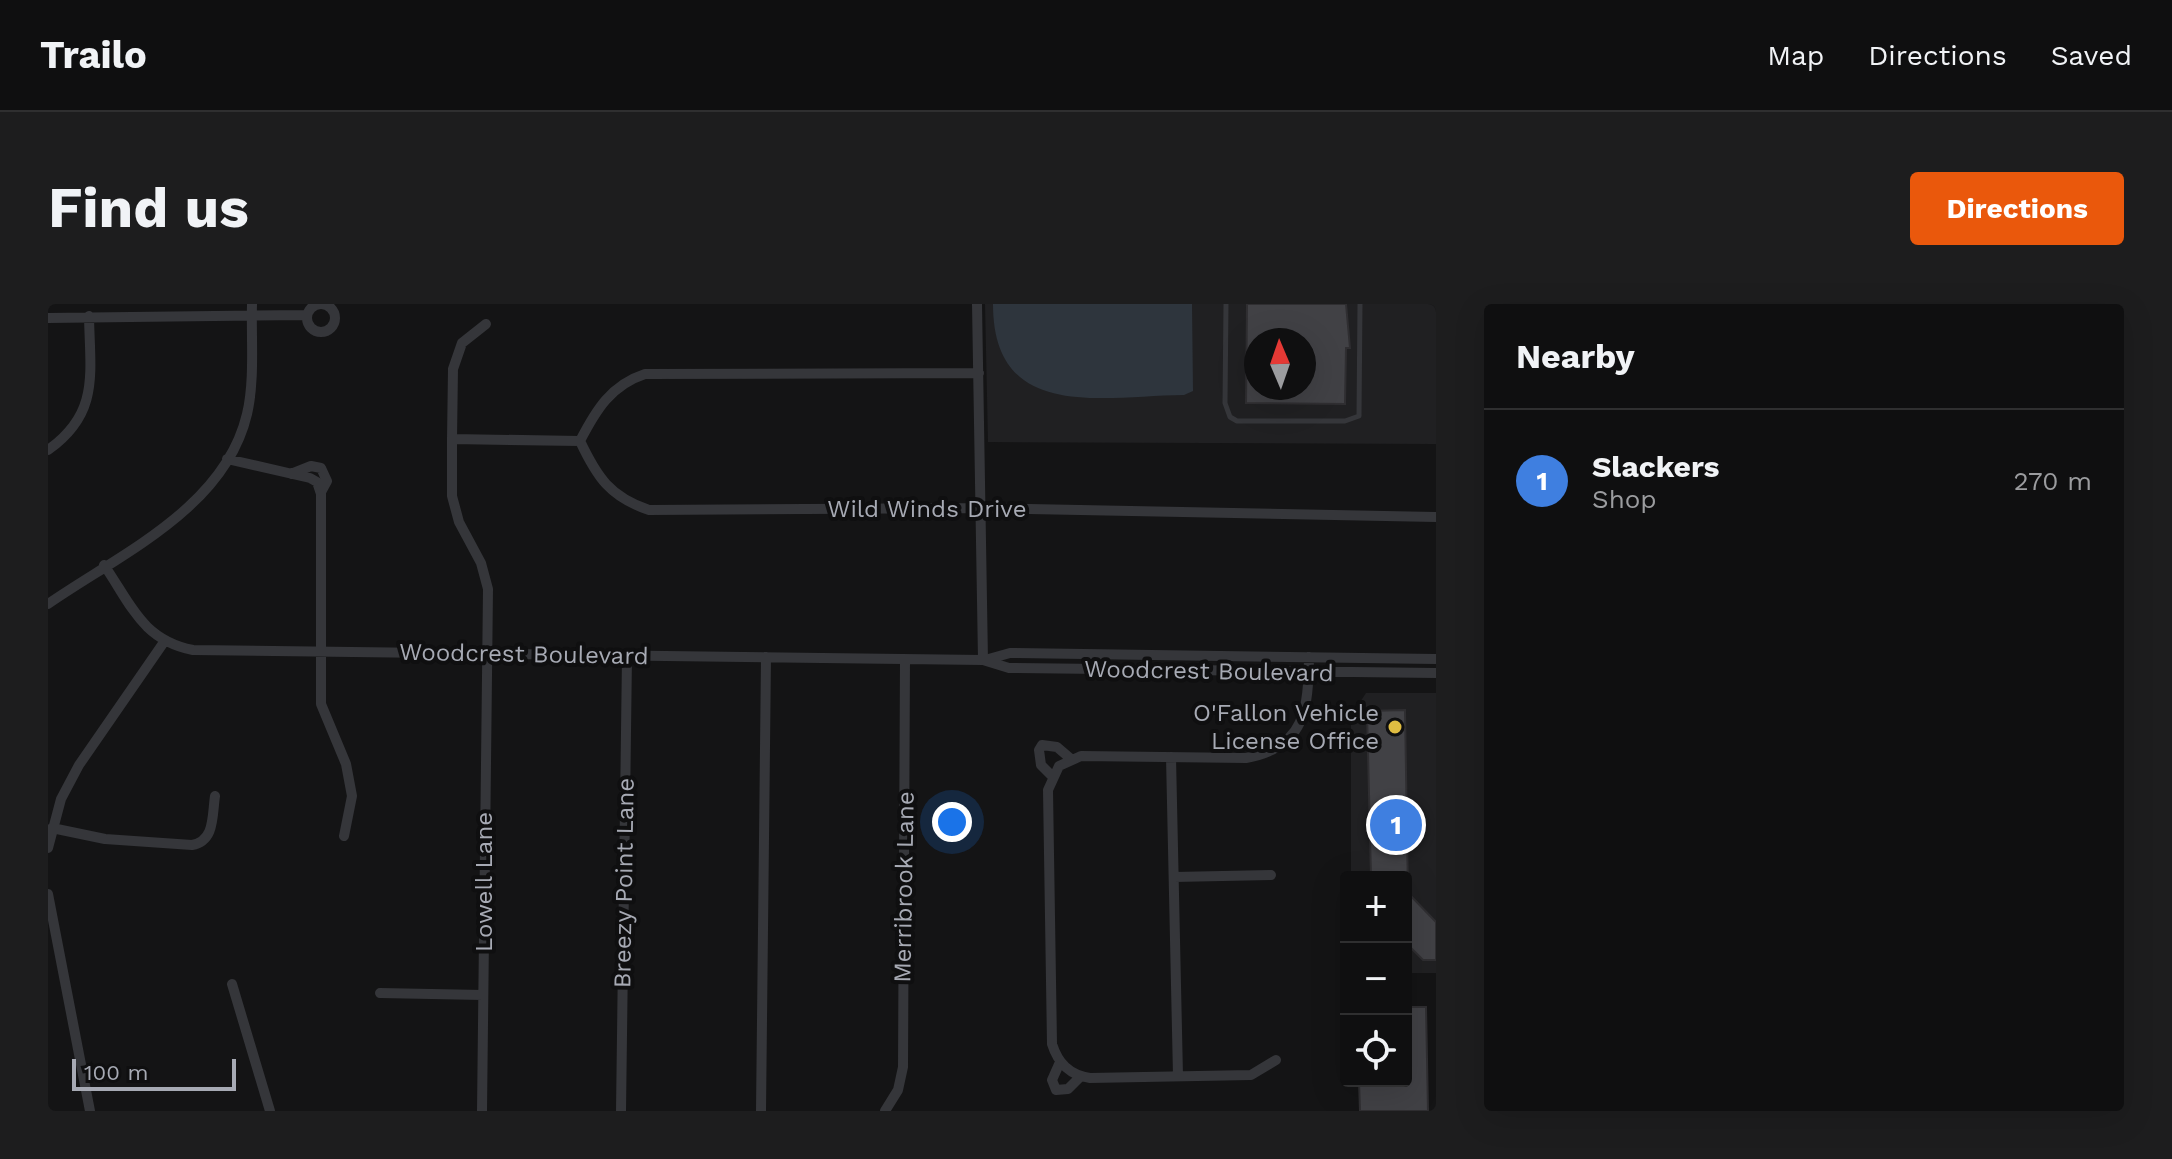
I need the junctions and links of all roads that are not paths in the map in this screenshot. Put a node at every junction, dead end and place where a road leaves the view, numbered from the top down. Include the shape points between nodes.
1 (252, 304) edge
2 (977, 304) edge
3 (1226, 304) edge
4 (1360, 304) edge
5 (307, 315) dead end
6 (89, 316) junction
7 (252, 317) junction
8 (48, 318) edge
9 (486, 324) dead end
10 (979, 373) junction
11 (452, 439) junction
12 (580, 441) junction
13 (48, 450) edge
14 (227, 459) junction
15 (980, 508) junction
16 (1436, 517) edge
17 (104, 565) junction
18 (48, 604) edge
19 (164, 642) junction
20 (321, 651) junction
21 (487, 653) junction
22 (627, 656) junction
23 (766, 657) junction
24 (1309, 657) junction
25 (1436, 659) edge
26 (905, 660) junction
27 (983, 660) junction
28 (1309, 672) junction
29 (1436, 673) edge
30 (1171, 757) junction
31 (1071, 759) junction
32 (1052, 776) junction
33 (215, 796) dead end
34 (52, 828) junction
35 (344, 836) dead end
36 (48, 848) edge
37 (1271, 875) dead end
38 (1174, 877) junction
39 (48, 894) edge
40 (232, 984) dead end
41 (380, 993) dead end
42 (483, 995) junction
43 (1276, 1060) dead end
44 (1060, 1062) junction
45 (1178, 1076) junction
46 (1080, 1077) junction
47 (90, 1111) edge
48 (270, 1111) edge
49 (482, 1111) edge
50 (621, 1111) edge
51 (761, 1111) edge
52 (885, 1111) edge

1 - 7 street
2 - 10 street
3 - 4 lane via 1225,403 1230,417 1345,421 1359,416
5 - 7 street
6 - 7 street
6 - 8 street
6 - 13 street via 84,415
7 - 14 street via 248,410
9 - 11 street, Lowell Lane via 462,343 453,369
10 - 12 street via 645,374 619,384
10 - 15 street
11 - 12 street
11 - 21 street, Lowell Lane via 452,496 488,589
12 - 15 street, Wild Winds Drive via 611,490 624,502 649,510
14 - 17 street via 204,493
14 - 20 street via 317,482
15 - 16 street, Wild Winds Drive
15 - 27 street
17 - 18 street
17 - 19 street via 137,616
19 - 20 street, Woodcrest Boulevard via 193,650
19 - 34 street via 79,765
20 - 21 street, Woodcrest Boulevard
20 - 35 street via 321,704 346,764 352,796
21 - 22 street, Woodcrest Boulevard
21 - 42 street, Lowell Lane
22 - 23 street, Woodcrest Boulevard
22 - 50 street, Breezy Point Lane
23 - 26 street, Woodcrest Boulevard
23 - 51 street
24 - 25 street, Woodcrest Boulevard
24 - 27 street, Woodcrest Boulevard via 1010,653
24 - 28 street
26 - 27 street, Woodcrest Boulevard
26 - 52 street, Merribrook Lane via 903,1067 898,1090
27 - 28 street, Woodcrest Boulevard via 1009,668
28 - 29 street, Woodcrest Boulevard
28 - 30 street via 1299,727 1285,744 1267,755 1246,758
30 - 31 street
30 - 38 street
31 - 32 street
31 - 32 street via 1057,747 1042,745 1041,765
32 - 44 street via 1052,1044
33 - 34 street via 210,834 200,844 105,839
34 - 36 street
37 - 38 street
38 - 45 street
39 - 47 street
40 - 48 street
41 - 42 street
42 - 49 street, Lowell Lane
43 - 45 street via 1251,1075
44 - 46 street
44 - 46 street via 1052,1080 1056,1090 1068,1089
45 - 46 street

